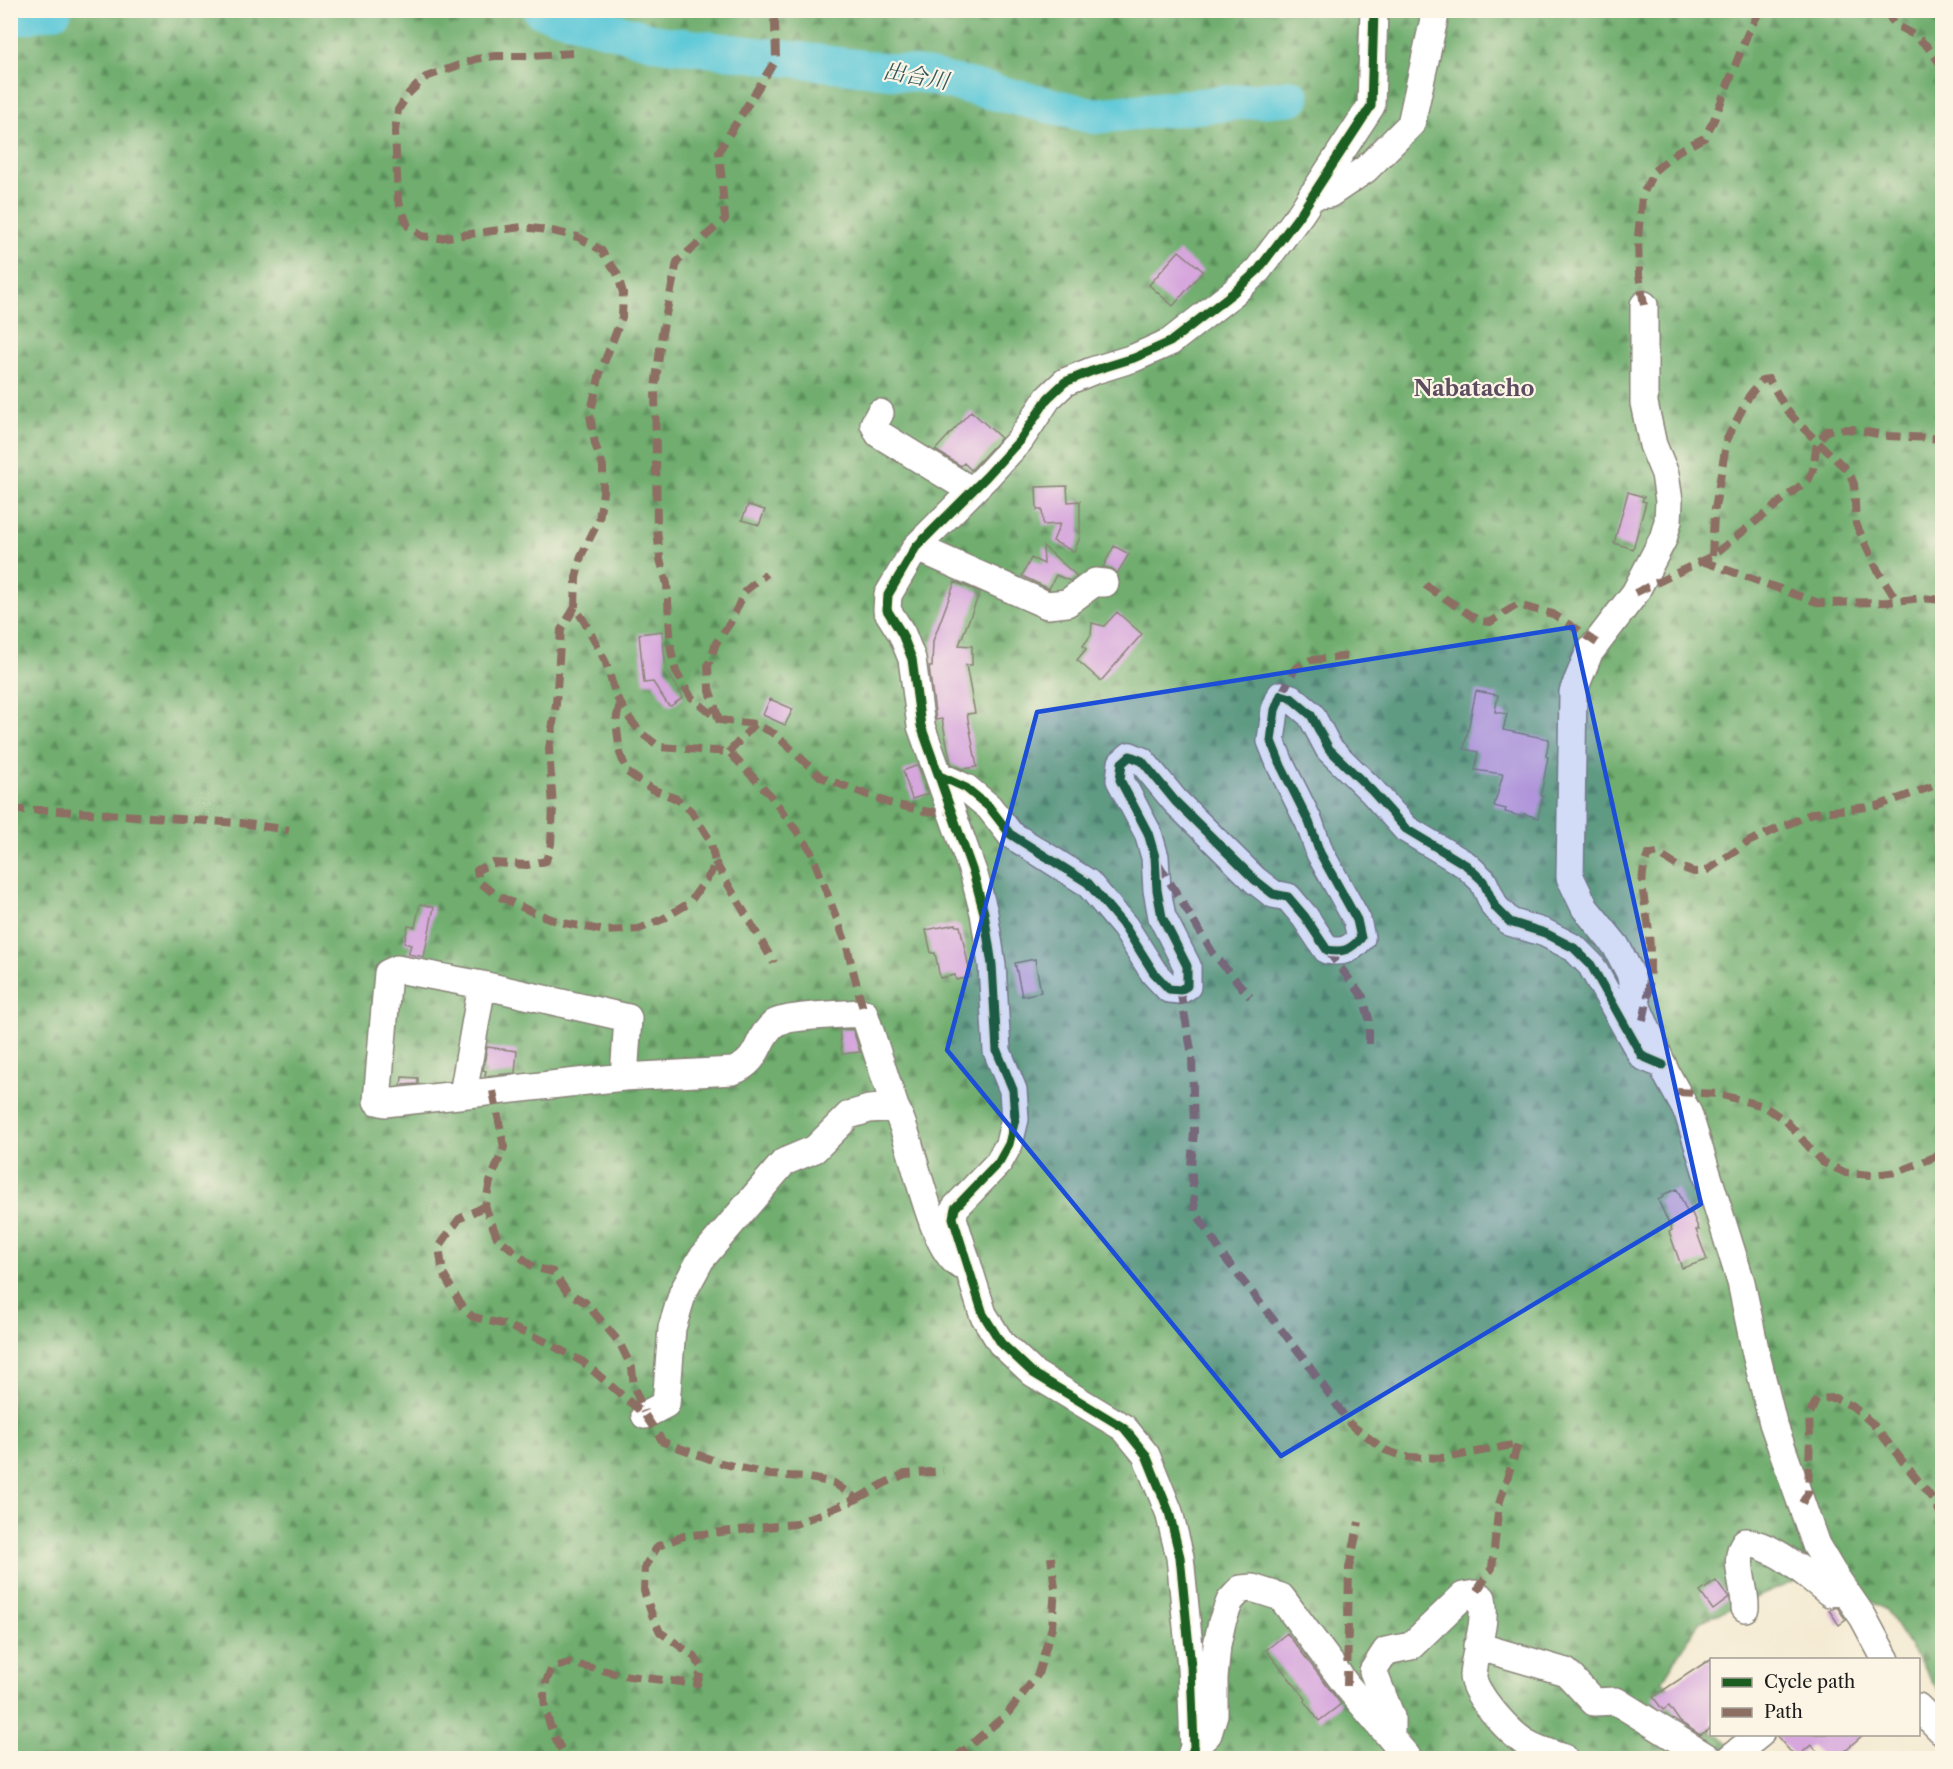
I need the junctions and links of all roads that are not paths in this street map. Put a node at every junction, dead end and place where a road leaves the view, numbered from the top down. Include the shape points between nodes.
1 (1374, 10) edge
2 (1436, 10) edge
3 (1312, 195) junction
4 (1644, 305) dead end
5 (880, 413) dead end
6 (972, 491) junction
7 (916, 547) junction
8 (1106, 582) dead end
9 (940, 776) junction
10 (482, 985) junction
11 (1663, 1065) junction
12 (624, 1077) junction
13 (463, 1094) junction
14 (896, 1107) junction
15 (969, 1270) junction
16 (645, 1415) dead end
17 (1842, 1587) junction
18 (1745, 1608) dead end
19 (1477, 1646) junction
20 (1885, 1658) edge
21 (1920, 1709) edge
22 (1942, 1731) edge
23 (1391, 1736) junction
24 (1758, 1736) edge
25 (1192, 1753) edge
26 (1408, 1758) edge
27 (1564, 1758) edge
28 (1708, 1758) edge
29 (1730, 1758) edge

1 - 3 street via 1371,106
2 - 3 street via 1411,124 1366,169 1329,194
3 - 6 street via 1258,270 1233,292 1170,342 1065,382 1048,398 1020,440
4 - 11 street via 1644,403 1653,445 1665,474 1668,521 1635,593 1589,653 1574,692 1570,877 1630,973 1638,1009
5 - 6 street via 874,424 879,434
6 - 7 street
7 - 8 street via 1047,604 1067,603 1095,582
7 - 9 street via 888,595 887,610 912,659 921,726
9 - 11 street via 966,788 989,807 1010,834 1088,882 1125,927 1154,973 1169,989 1180,990 1187,986 1187,966 1162,917 1148,833 1120,780 1122,764 1130,756 1142,761 1175,801 1255,880 1273,894 1288,897 1327,950 1340,952 1352,948 1361,938 1357,920 1320,853 1271,741 1281,695 1291,698 1311,715 1329,749 1406,829 1466,865 1483,881 1495,907 1510,922 1574,948 1591,965 1642,1056
9 - 15 street via 984,913 992,965 997,1051 1013,1090 1015,1119 1009,1144 999,1162 955,1208 953,1218
10 - 12 street via 628,1018
10 - 13 street
10 - 13 street via 398,969 388,973 377,1101
11 - 17 street via 1688,1113 1741,1282 1773,1423 1816,1545
12 - 13 street
12 - 14 street via 733,1071 753,1058 777,1022 864,1012
14 - 15 street via 940,1242 952,1261
14 - 16 street via 849,1115 815,1149 784,1162 701,1259 683,1292 672,1328 666,1404
15 - 25 street via 983,1314 1000,1343 1033,1373 1124,1428 1146,1455 1169,1512 1180,1557 1191,1667
17 - 18 street via 1830,1593 1776,1554 1745,1542 1740,1550
17 - 20 street
19 - 23 street via 1484,1611 1482,1598 1475,1594 1463,1596 1411,1646 1386,1651 1373,1671 1391,1717
19 - 27 street via 1473,1679 1482,1698 1525,1743
19 - 28 street via 1566,1671 1594,1702 1616,1701
21 - 22 street
23 - 25 street via 1347,1686 1281,1598 1252,1588 1241,1589 1230,1601 1222,1622 1214,1714 1208,1734
23 - 26 street
24 - 29 street

